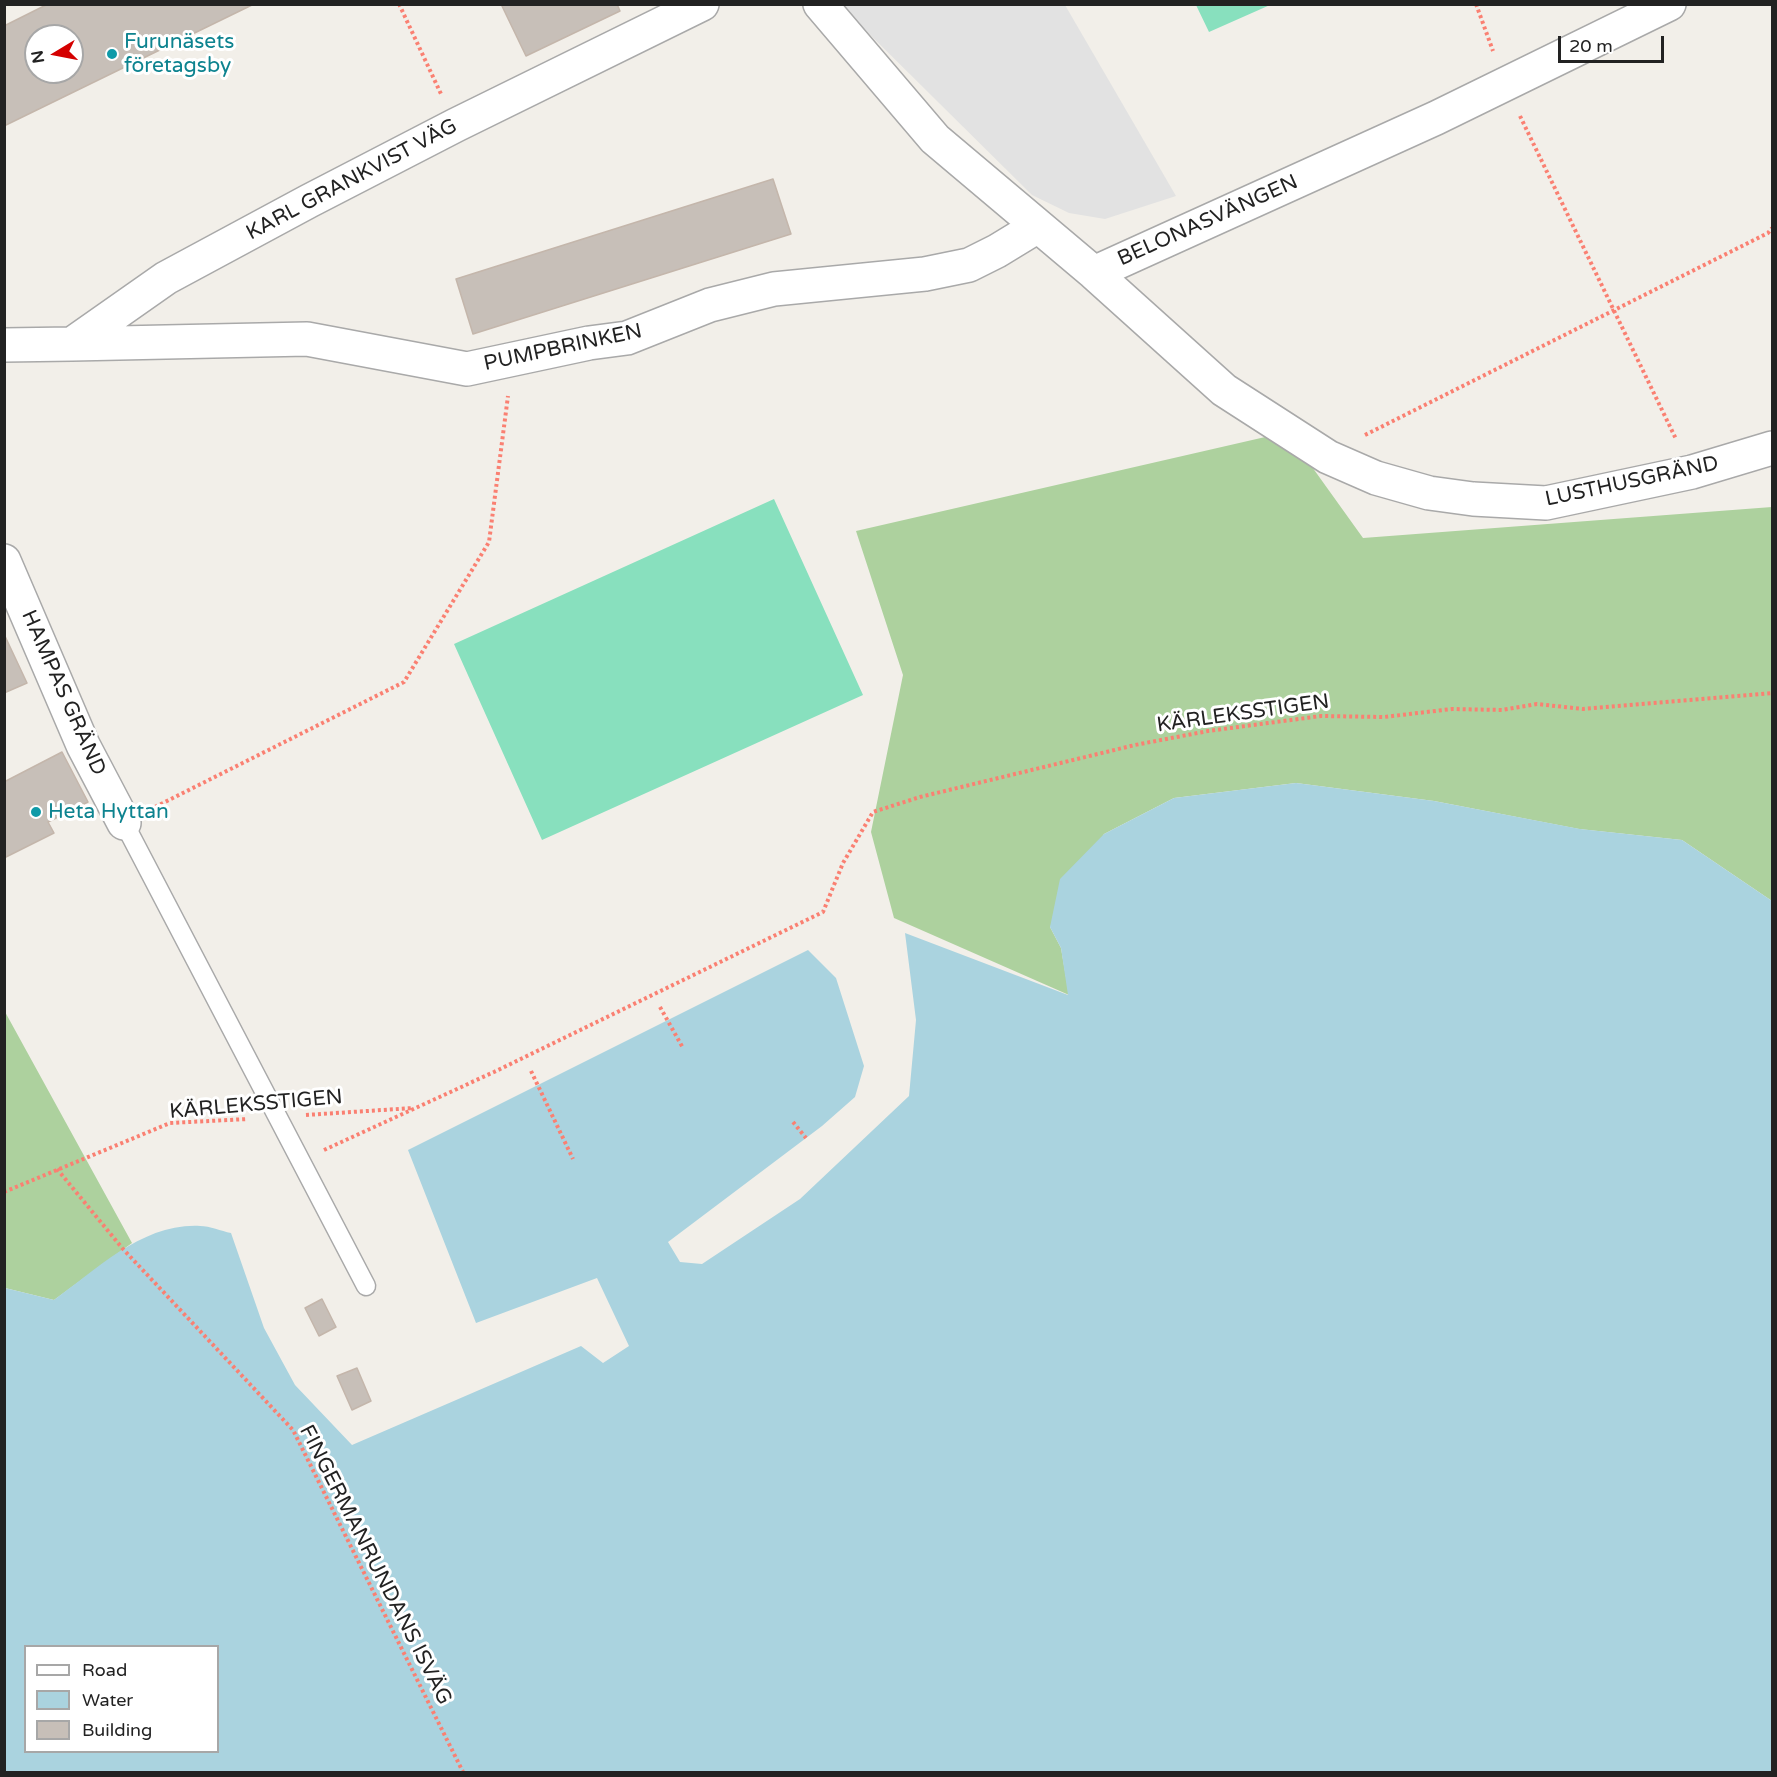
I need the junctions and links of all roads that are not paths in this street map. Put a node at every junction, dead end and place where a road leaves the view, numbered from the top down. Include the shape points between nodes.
1 (702, 4) edge
2 (820, 4) edge
3 (1669, 4) edge
4 (1038, 226) junction
5 (1094, 273) junction
6 (72, 344) junction
7 (4, 345) edge
8 (1773, 448) edge
9 (4, 561) edge
10 (124, 823) joint
11 (366, 1286) dead end

1 - 6 street, KARL GRANKVIST VÄG via 456,125 166,278
2 - 4 street, BELONASVÄNGEN via 935,139
3 - 5 street, BELONASVÄNGEN via 1505,85
4 - 5 street, BELONASVÄNGEN
4 - 6 street, PUMPBRINKEN via 969,265 925,274 774,289 710,305 627,338 467,369 307,339
5 - 8 street, LUSTHUSGRÄND via 1224,390 1328,458 1376,478 1429,493 1546,503 1692,472
6 - 7 street
9 - 10 street, HAMPAS GRÄND via 83,745
10 - 11 lane

